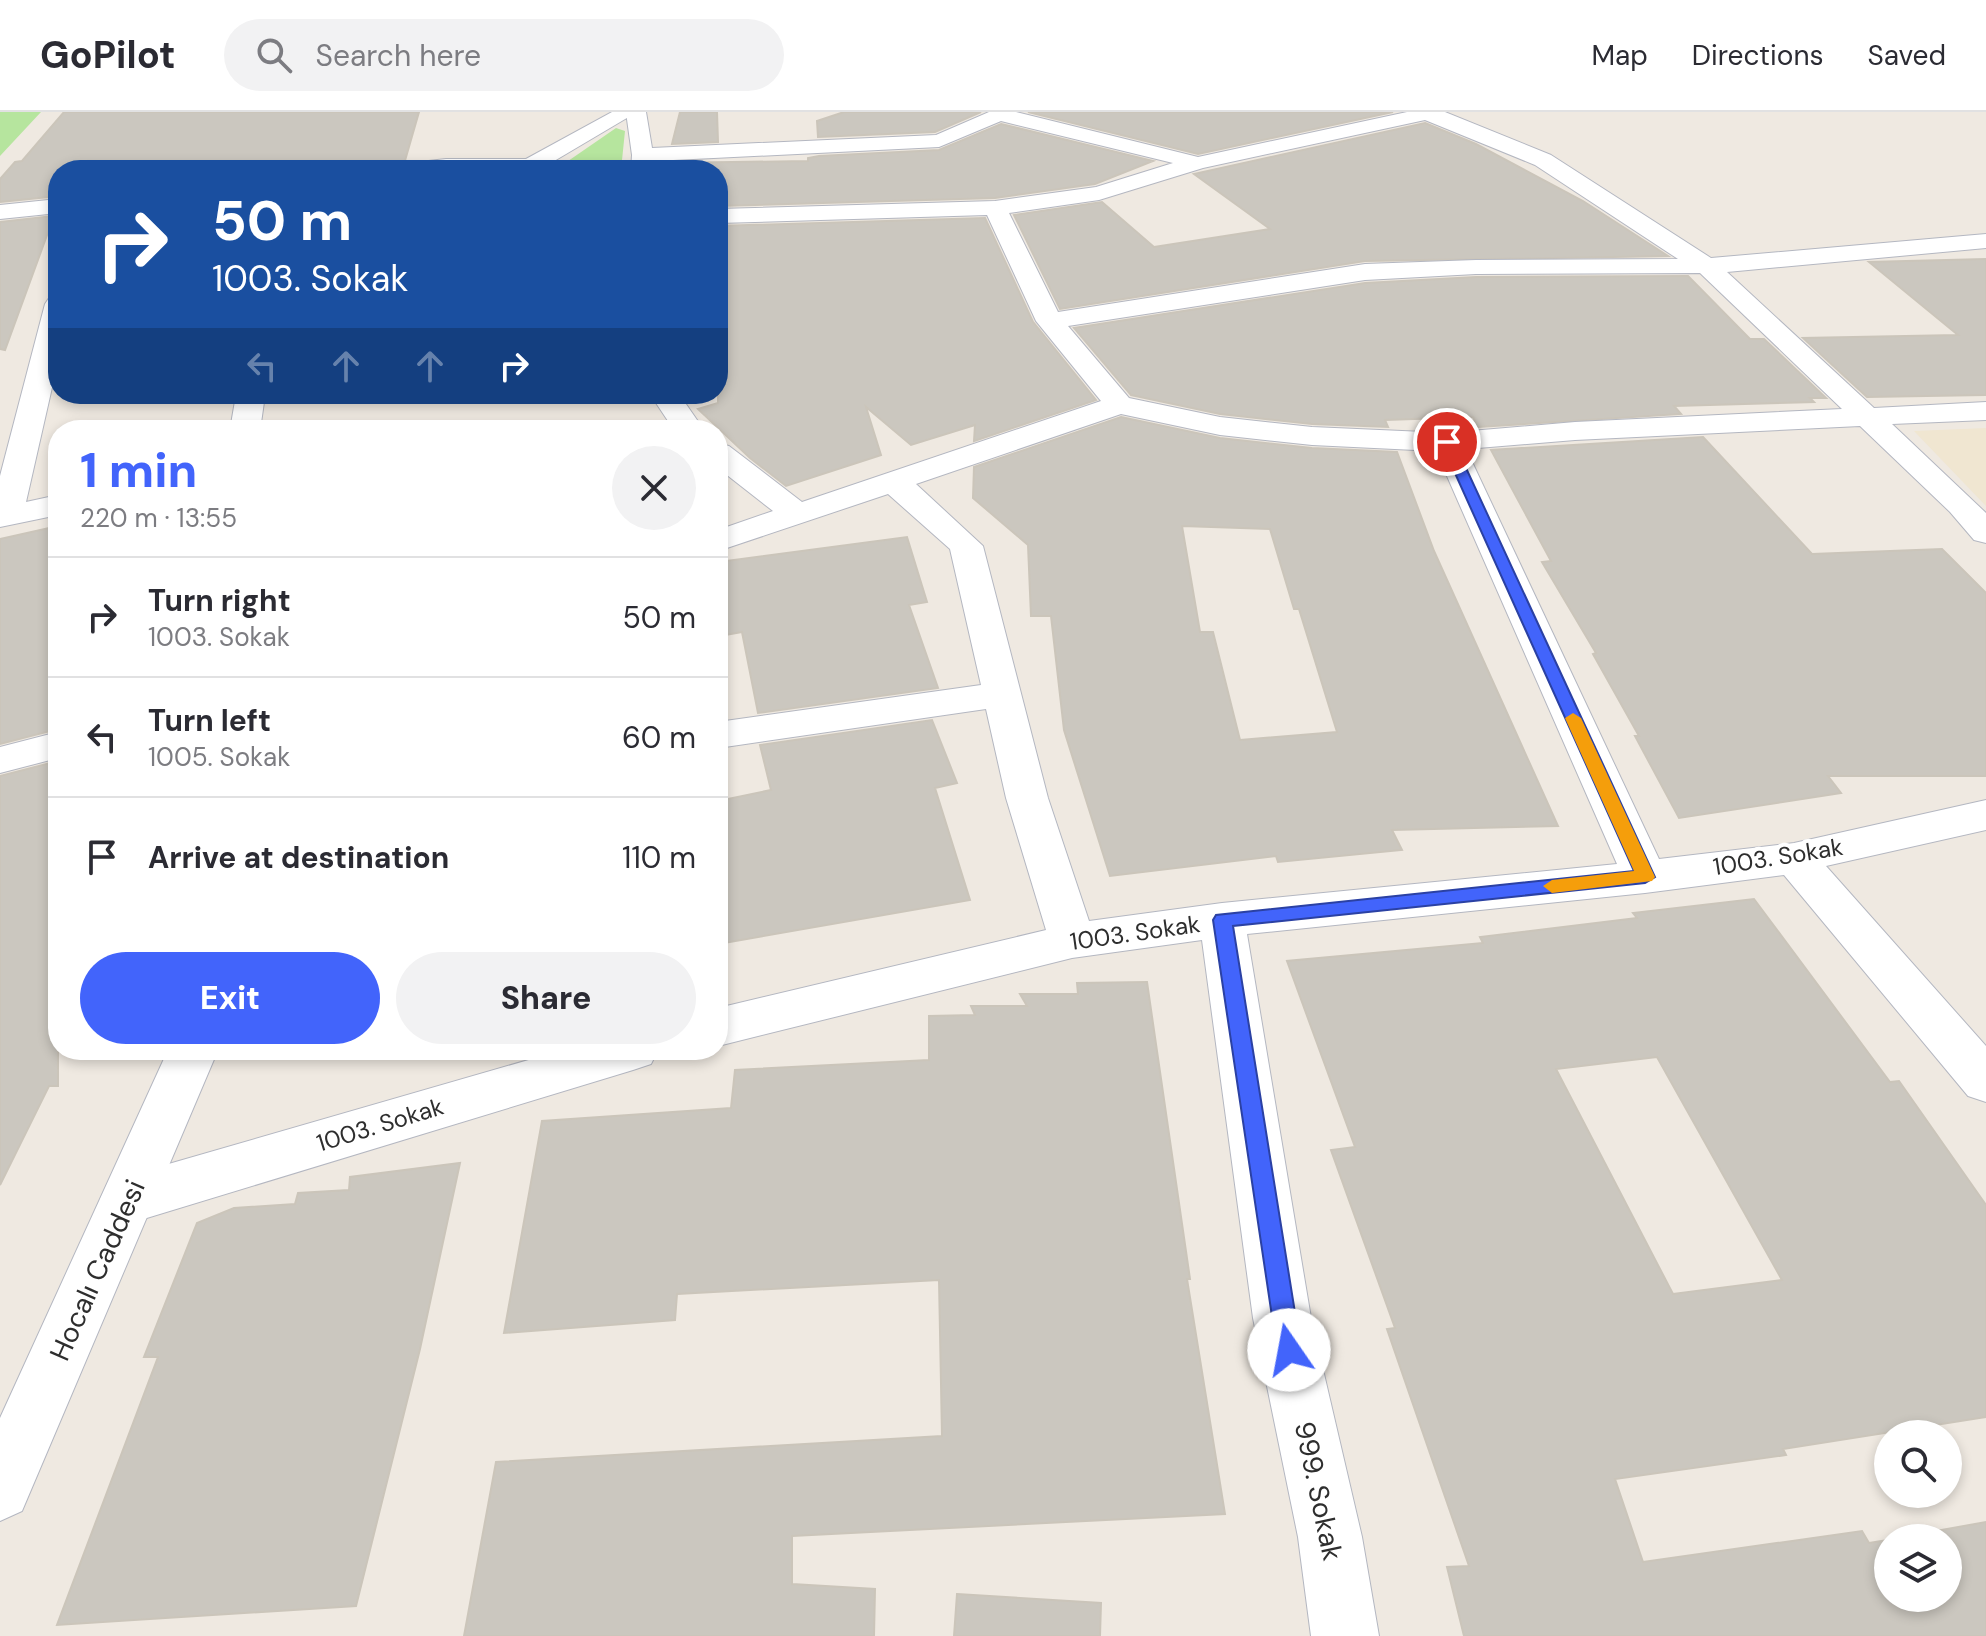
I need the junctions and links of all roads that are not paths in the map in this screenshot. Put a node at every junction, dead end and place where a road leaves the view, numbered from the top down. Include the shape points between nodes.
1 (627, 112) edge
2 (636, 112) edge
3 (1003, 113) edge
4 (1431, 113) edge
5 (540, 160) edge
6 (642, 160) edge
7 (670, 160) edge
8 (1198, 163) junction
9 (48, 207) edge
10 (995, 208) junction
11 (0, 212) edge
12 (728, 216) edge
13 (1986, 241) edge
14 (1706, 266) junction
15 (1049, 321) junction
16 (48, 343) edge
17 (1119, 405) junction
18 (1986, 411) edge
19 (1864, 415) junction
20 (1447, 442) junction
21 (728, 461) edge
22 (893, 481) junction
23 (48, 507) edge
24 (797, 514) junction
25 (3, 517) edge
26 (1986, 533) edge
27 (728, 538) edge
28 (1003, 694) junction
29 (728, 734) edge
30 (48, 748) edge
31 (0, 760) edge
32 (1986, 815) edge
33 (1794, 858) junction
34 (1645, 877) junction
35 (1222, 920) junction
36 (1072, 941) junction
37 (728, 1025) edge
38 (189, 1060) edge
39 (599, 1060) edge
40 (1986, 1081) edge
41 (127, 1200) junction
42 (0, 1489) edge
43 (1345, 1636) edge

1 - 5 street
2 - 6 street
3 - 7 street via 939,141
3 - 8 street
4 - 8 street
4 - 14 street via 1543,160
8 - 10 street via 1099,193
9 - 11 street
10 - 12 street
10 - 15 street
13 - 14 street
14 - 15 street via 1365,272
14 - 19 street
15 - 17 street
16 - 25 street
17 - 20 street via 1220,426
17 - 22 street
18 - 19 street
19 - 20 street
19 - 26 street
20 - 34 street
21 - 24 street
22 - 24 street
22 - 28 street via 966,546
23 - 25 street
24 - 27 street
28 - 29 street
28 - 36 street via 1027,798
30 - 31 street
32 - 33 street, 1003. Sokak
33 - 34 street, 1003. Sokak
33 - 40 street
34 - 35 street, 1003. Sokak
35 - 36 street, 1003. Sokak
35 - 43 street, 999. Sokak via 1282,1318 1330,1537
36 - 37 street, 1003. Sokak
38 - 41 street, Hocalı Caddesi
39 - 41 street, 1003. Sokak
41 - 42 street, Hocalı Caddesi

